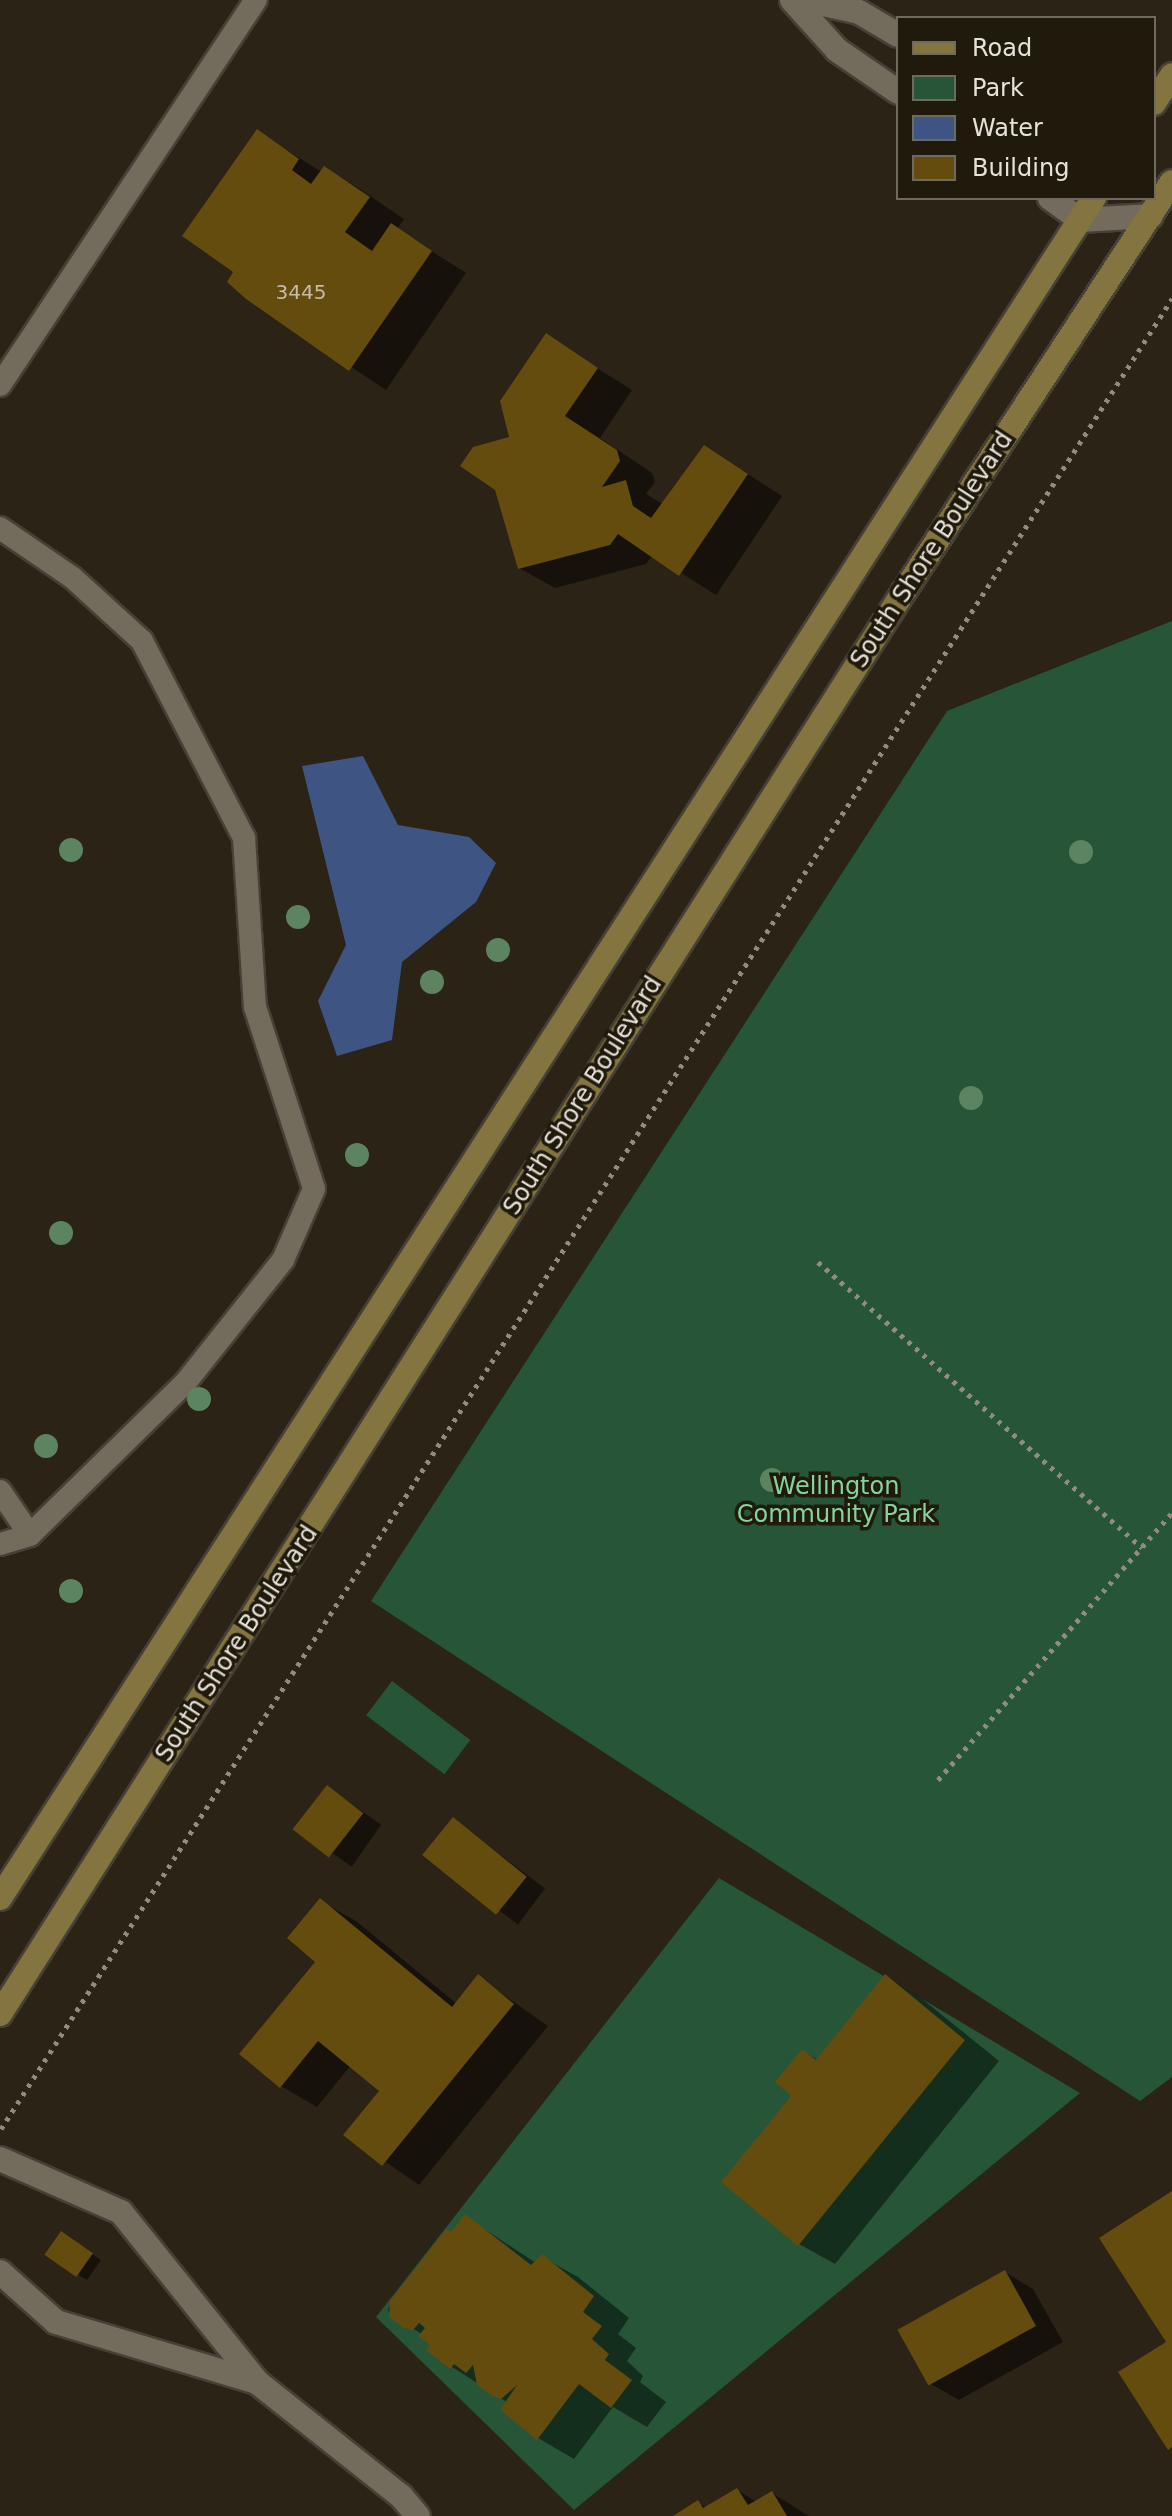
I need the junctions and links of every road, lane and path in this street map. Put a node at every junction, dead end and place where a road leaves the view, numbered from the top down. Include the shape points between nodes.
1 (256, 0) edge
2 (792, 0) edge
3 (805, 0) edge
4 (896, 34) edge
5 (1172, 75) edge
6 (896, 91) edge
7 (1156, 100) edge
8 (1172, 182) edge
9 (1156, 196) edge
10 (1053, 200) edge
11 (1093, 200) edge
12 (1143, 207) edge
13 (1080, 220) junction
14 (1172, 299) edge
15 (0, 385) edge
16 (0, 528) edge
17 (818, 1262) dead end
18 (0, 1491) edge
19 (1172, 1513) edge
20 (30, 1535) junction
21 (0, 1544) edge
22 (1142, 1548) junction
23 (938, 1780) dead end
24 (0, 1898) edge
25 (0, 2014) edge
26 (0, 2130) edge
27 (0, 2159) edge
28 (0, 2272) edge
29 (257, 2382) junction
30 (418, 2516) edge

1 - 15 lane
2 - 6 street via 837,50
3 - 4 street via 859,12
5 - 7 street
8 - 9 street, South Shore Boulevard
10 - 13 street
11 - 13 street
12 - 13 street
12 - 25 street, South Shore Boulevard
13 - 24 street
14 - 26 path
16 - 20 lane via 73,578 142,641 244,838 255,1007 314,1189 283,1260 185,1383
17 - 22 path
18 - 20 lane
19 - 22 path
20 - 21 lane
22 - 23 path
27 - 29 street via 121,2212
28 - 29 street via 56,2322
29 - 30 street via 401,2496

